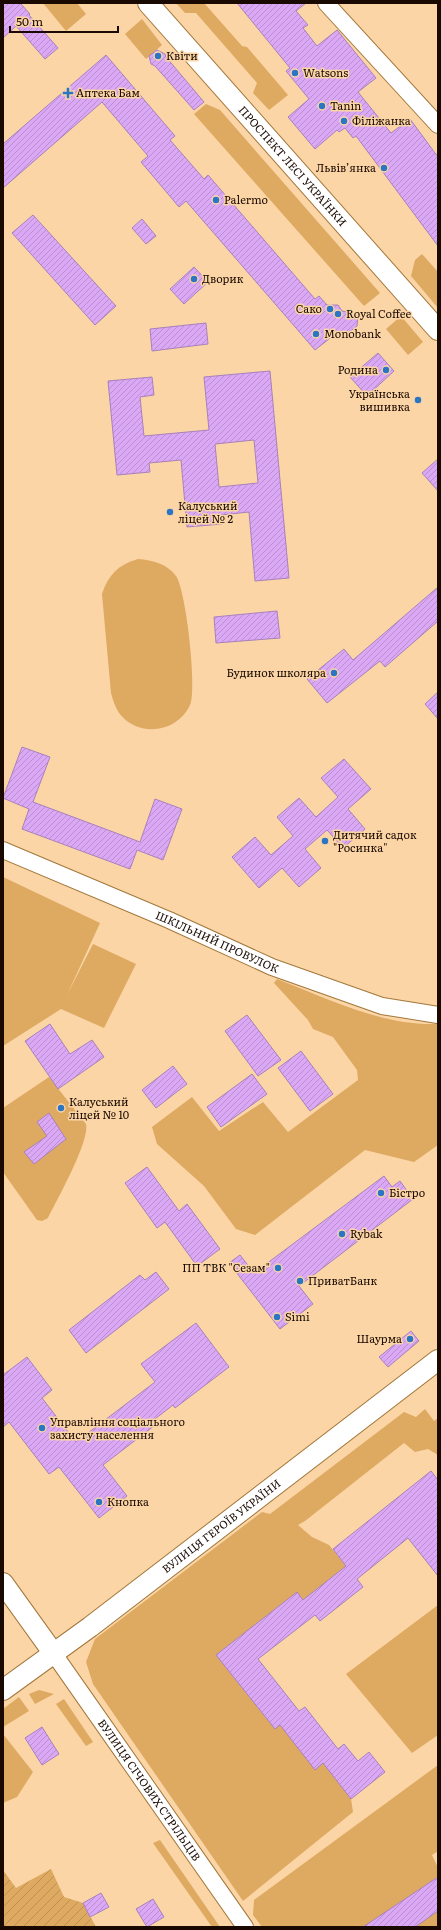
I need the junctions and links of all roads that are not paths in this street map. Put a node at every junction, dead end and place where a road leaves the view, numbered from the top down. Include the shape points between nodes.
1 (148, 3) edge
2 (326, 3) edge
3 (438, 125) edge
4 (438, 330) edge
5 (3, 850) edge
6 (438, 1015) edge
7 (438, 1360) edge
8 (3, 1583) edge
9 (54, 1654) junction
10 (3, 1690) edge
11 (245, 1927) edge

1 - 4 main road, ПРОСПЕКТ ЛЕСІ УКРАЇНКИ
2 - 3 street
5 - 6 street, ШКІЛЬНИЙ ПРОВУЛОК via 169,920 272,967 382,1006
7 - 9 main road, ВУЛИЦЯ ГЕРОЇВ УКРАЇНИ
8 - 9 main road
9 - 10 main road, ВУЛИЦЯ ГЕРОЇВ УКРАЇНИ
9 - 11 street, ВУЛИЦЯ СІЧОВИХ СТРІЛЬЦІВ

